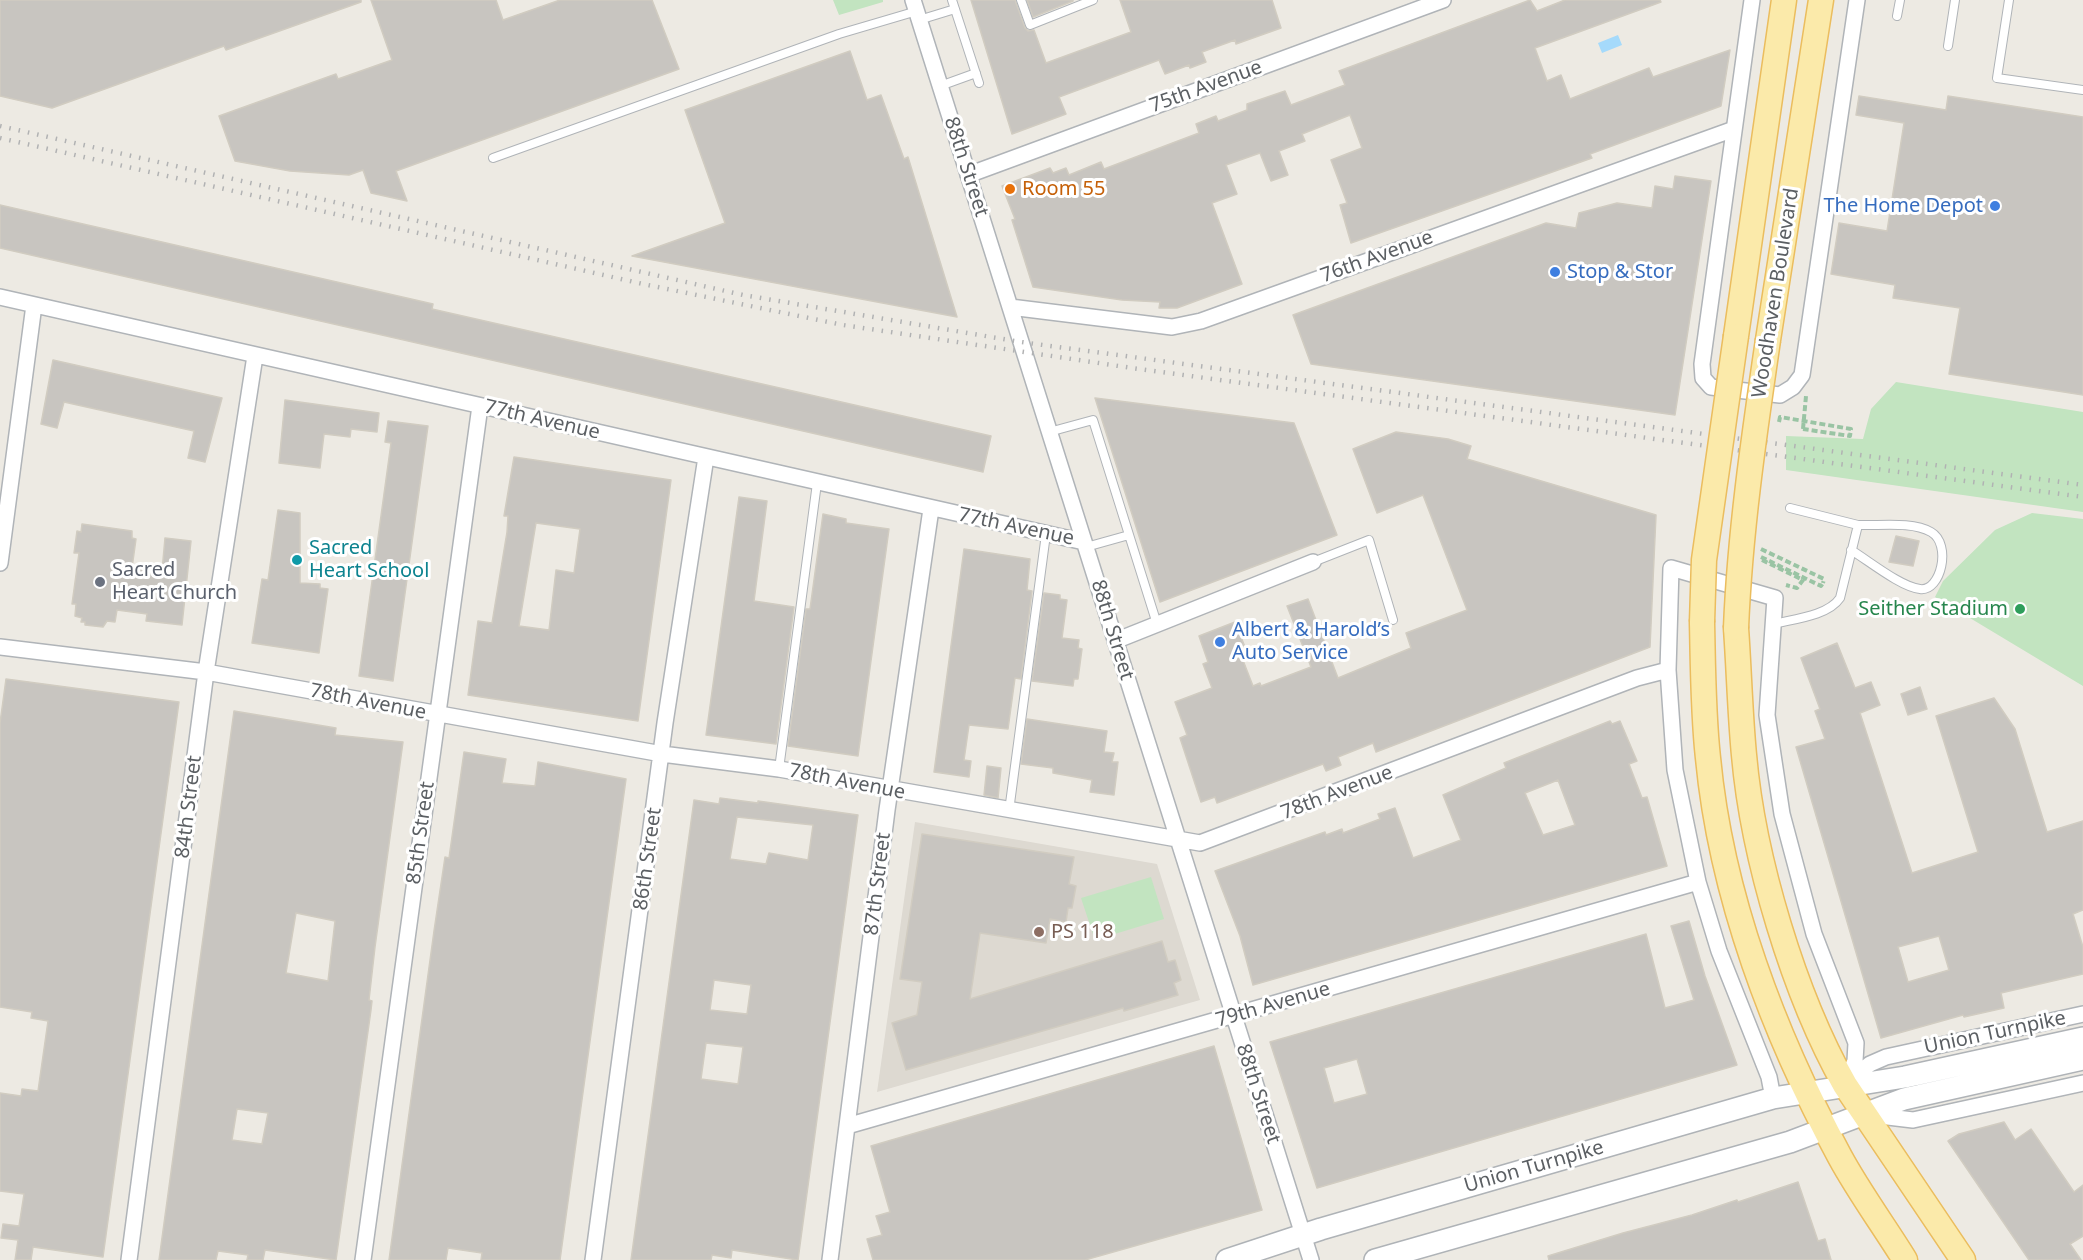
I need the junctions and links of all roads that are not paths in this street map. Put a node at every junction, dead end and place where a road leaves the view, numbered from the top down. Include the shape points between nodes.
1 (952, 0) edge
2 (1021, 0) edge
3 (1093, 0) edge
4 (1443, 0) edge
5 (1752, 0) edge
6 (1784, 0) edge
7 (1821, 0) edge
8 (1857, 0) edge
9 (1900, 0) edge
10 (1955, 0) edge
11 (2009, 0) edge
12 (955, 9) junction
13 (916, 10) edge
14 (1897, 16) dead end
15 (1948, 46) dead end
16 (976, 73) junction
17 (980, 83) dead end
18 (940, 86) junction
19 (2083, 90) edge
20 (1734, 129) junction
21 (493, 158) dead end
22 (968, 175) junction
23 (0, 297) edge
24 (34, 305) junction
25 (1010, 307) junction
26 (255, 356) junction
27 (480, 406) junction
28 (1049, 432) junction
29 (706, 458) junction
30 (817, 483) junction
31 (1790, 508) dead end
32 (931, 509) junction
33 (1858, 525) junction
34 (1046, 534) junction
35 (1129, 535) junction
36 (1085, 544) junction
37 (1851, 550) junction
38 (1313, 562) joint
39 (0, 563) edge
40 (1393, 620) dead end
41 (1157, 624) junction
42 (1773, 624) junction
43 (1115, 641) junction
44 (0, 647) edge
45 (1668, 670) junction
46 (206, 672) junction
47 (438, 715) junction
48 (662, 754) junction
49 (779, 769) junction
50 (890, 790) junction
51 (1009, 810) junction
52 (1178, 840) junction
53 (1698, 882) junction
54 (2083, 1014) edge
55 (1234, 1016) junction
56 (2083, 1038) edge
57 (2083, 1059) edge
58 (2083, 1083) edge
59 (1845, 1085) junction
60 (1808, 1091) junction
61 (1773, 1098) junction
62 (1863, 1114) junction
63 (847, 1126) junction
64 (1826, 1128) junction
65 (1303, 1235) junction
66 (129, 1260) edge
67 (363, 1260) edge
68 (593, 1260) edge
69 (830, 1260) edge
70 (1227, 1260) edge
71 (1311, 1260) edge
72 (1375, 1260) edge
73 (1905, 1260) edge
74 (1963, 1260) edge

1 - 12 lane
2 - 3 lane via 1030,25
4 - 22 street, 75th Avenue
5 - 20 street
6 - 60 main road, Woodhaven Boulevard, bridge via 1704,560 1702,622 1708,760 1727,870 1763,987
7 - 59 main road, Woodhaven Boulevard, bridge via 1746,494 1736,628 1744,757 1765,870 1801,988
8 - 20 street via 1802,375 1780,395 1711,387 1703,378
9 - 14 lane
10 - 15 lane
11 - 19 lane via 1997,78
12 - 13 lane
12 - 16 lane
13 - 18 street, 88th Street
13 - 21 lane
16 - 17 lane
16 - 18 lane
18 - 22 street, 88th Street
20 - 25 street, 76th Avenue via 1201,321 1172,327
22 - 25 street, 88th Street
23 - 24 street, 77th Avenue
24 - 26 street, 77th Avenue
24 - 39 street
25 - 28 street, 88th Street
26 - 27 street, 77th Avenue
26 - 46 street, 84th Street
27 - 29 street, 77th Avenue
27 - 47 street, 85th Street
28 - 35 lane via 1093,420
28 - 36 street, 88th Street
29 - 30 street, 77th Avenue
29 - 48 street, 86th Street
30 - 32 street, 77th Avenue
30 - 49 lane
31 - 33 lane
32 - 34 street, 77th Avenue
32 - 50 street, 87th Street
33 - 37 lane
33 - 37 lane via 1918,527 1932,532 1942,542 1942,560 1935,581 1921,590
34 - 36 street, 77th Avenue
34 - 51 lane
35 - 36 lane
35 - 41 lane
36 - 43 street, 88th Street
37 - 42 lane via 1836,604
38 - 40 lane via 1369,540
38 - 41 street
41 - 43 street
42 - 45 street via 1775,598 1671,568
42 - 59 street via 1767,715 1782,814 1814,934 1856,1043 1855,1061
43 - 52 street, 88th Street
44 - 46 street, 78th Avenue
45 - 52 street, 78th Avenue via 1637,678 1206,842
45 - 53 street via 1675,770
46 - 47 street, 78th Avenue
46 - 66 street, 84th Street
47 - 48 street, 78th Avenue
47 - 67 street, 85th Street
48 - 49 street, 78th Avenue
48 - 68 street, 86th Street
49 - 50 street, 78th Avenue
50 - 51 street, 78th Avenue
50 - 63 street, 87th Street
51 - 52 street, 78th Avenue
52 - 55 street, 88th Street
53 - 55 street, 79th Avenue
53 - 61 street via 1719,951 1769,1077
54 - 59 street, Union Turnpike via 1886,1057
55 - 63 street, 79th Avenue
55 - 65 street, 88th Street
56 - 59 main road, Union Turnpike via 1905,1077
57 - 62 main road via 1954,1086
58 - 62 street via 1913,1120
59 - 60 main road, Union Turnpike
59 - 62 main road, Woodhaven Boulevard
60 - 61 main road, Union Turnpike
60 - 64 main road, Woodhaven Boulevard
61 - 65 main road, Union Turnpike
62 - 64 main road
62 - 74 main road, Woodhaven Boulevard
63 - 69 street, 87th Street
64 - 72 main road via 1790,1142
64 - 73 main road, Woodhaven Boulevard via 1839,1156
65 - 70 main road, Union Turnpike
65 - 71 street, 88th Street

